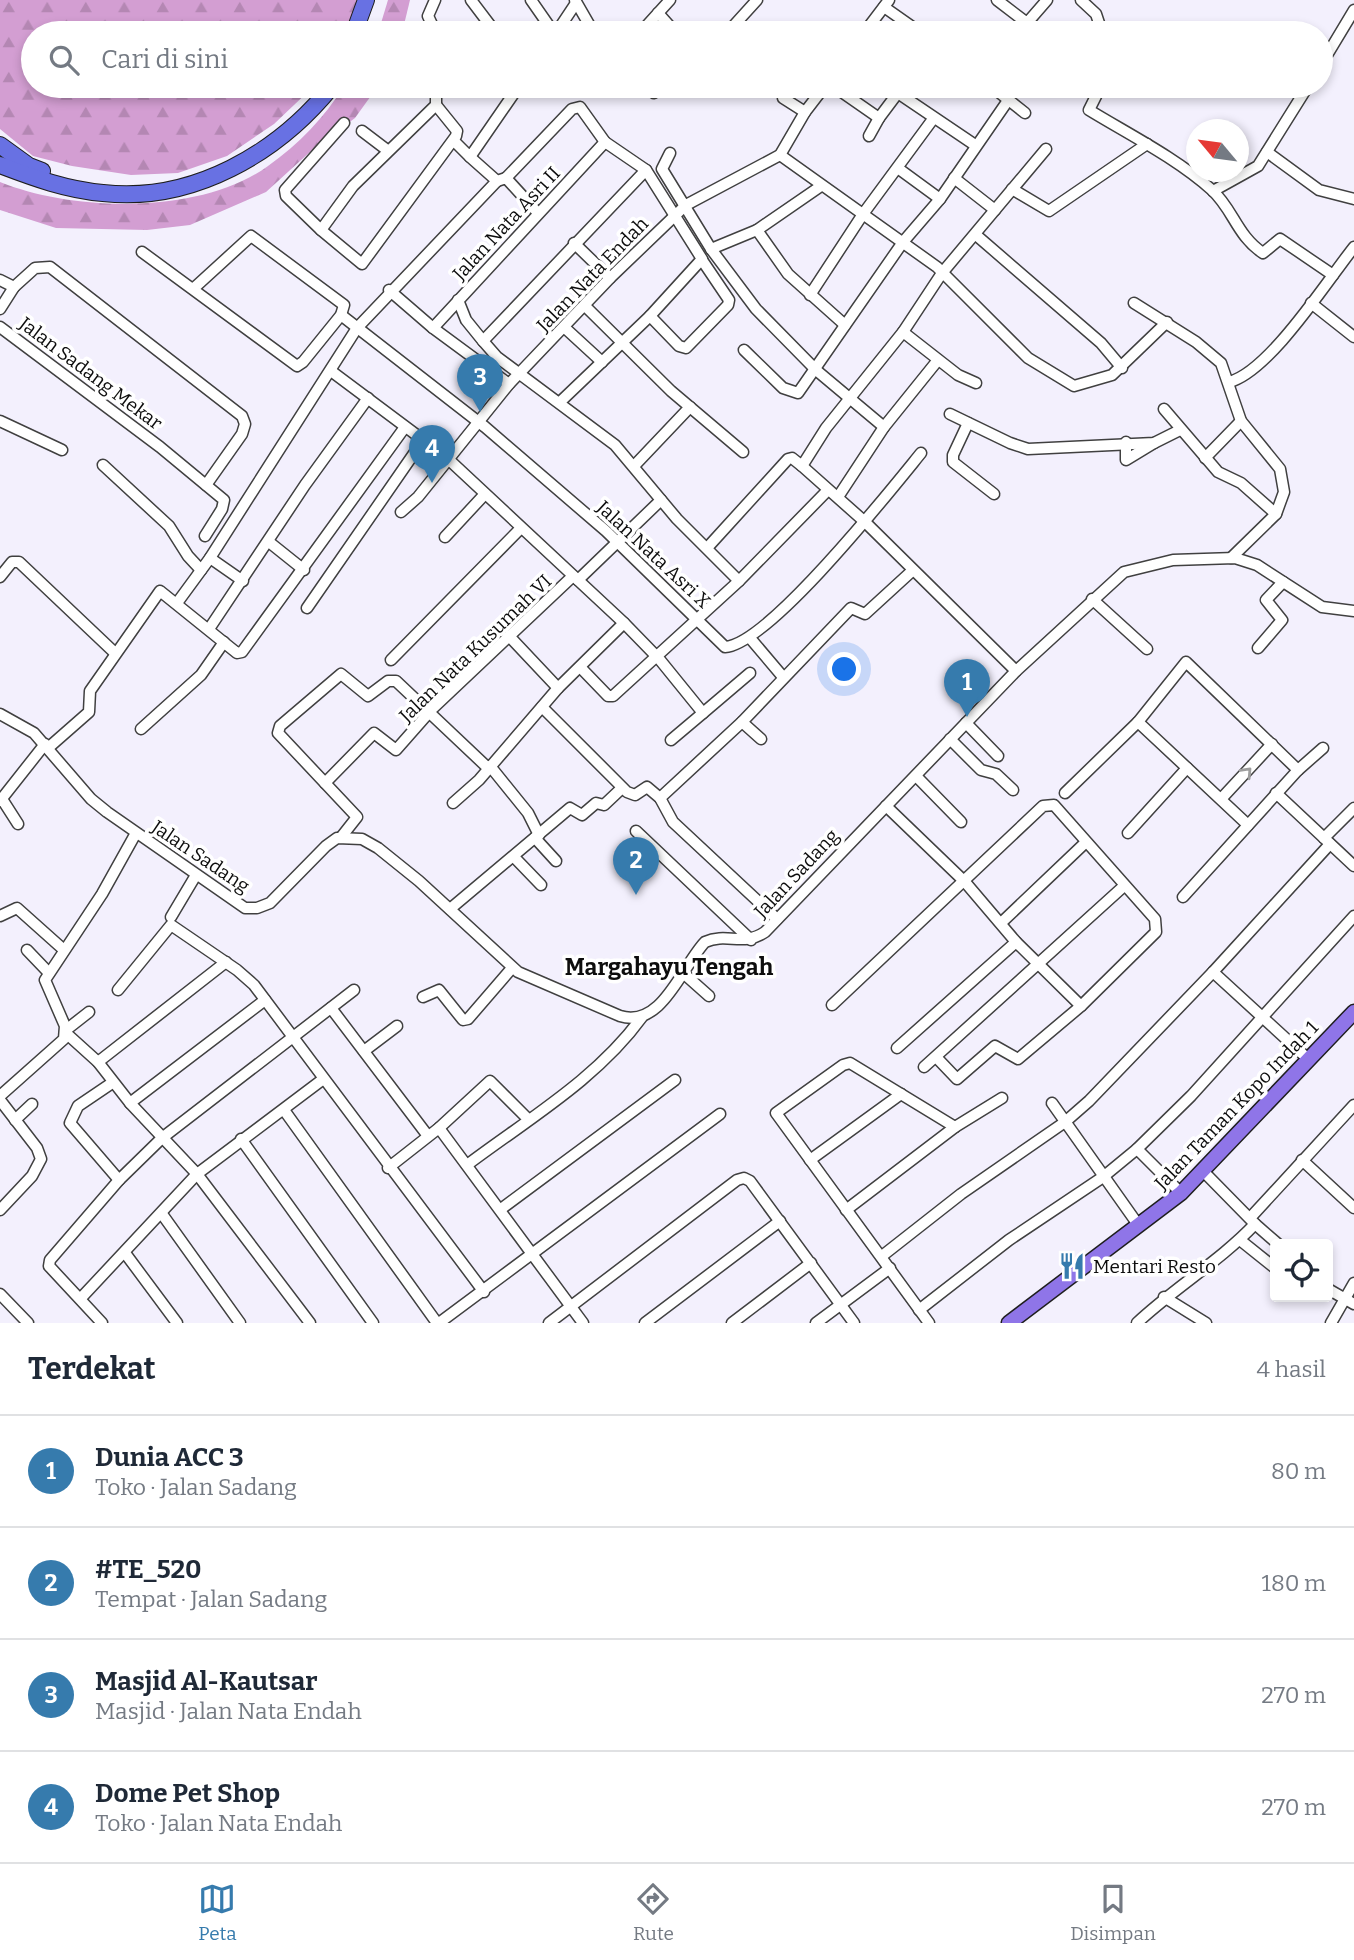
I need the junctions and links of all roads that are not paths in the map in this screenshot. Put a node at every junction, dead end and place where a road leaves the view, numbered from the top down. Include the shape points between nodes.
1 (366, 0) edge
2 (373, 0) edge
3 (435, 0) edge
4 (471, 0) edge
5 (531, 0) edge
6 (670, 0) edge
7 (757, 0) edge
8 (997, 0) edge
9 (1047, 0) edge
10 (1081, 0) edge
11 (580, 3) edge
12 (886, 3) edge
13 (1354, 10) edge
14 (658, 13) junction
15 (358, 21) edge
16 (365, 21) edge
17 (430, 21) edge
18 (487, 21) edge
19 (546, 21) edge
20 (565, 21) edge
21 (588, 21) edge
22 (651, 21) edge
23 (665, 21) edge
24 (738, 21) edge
25 (873, 21) edge
26 (907, 21) edge
27 (1024, 21) edge
28 (1029, 21) edge
29 (1099, 21) edge
30 (1333, 45) edge
31 (312, 98) edge
32 (322, 98) edge
33 (436, 98) edge
34 (511, 98) edge
35 (783, 98) dead end
36 (816, 98) edge
37 (850, 98) edge
38 (894, 98) edge
39 (909, 98) edge
40 (1095, 98) edge
41 (1301, 98) edge
42 (1009, 99) joint
43 (436, 105) junction
44 (805, 112) junction
45 (1025, 113) dead end
46 (879, 118) junction
47 (933, 119) junction
48 (344, 123) dead end
49 (362, 131) dead end
50 (869, 136) dead end
51 (454, 141) junction
52 (605, 142) junction
53 (1147, 144) junction
54 (0, 145) edge
55 (975, 145) junction
56 (1046, 149) dead end
57 (387, 150) junction
58 (1267, 152) junction
59 (670, 153) dead end
60 (780, 155) junction
61 (470, 158) junction
62 (0, 165) edge
63 (899, 169) junction
64 (646, 170) junction
65 (954, 178) junction
66 (501, 180) junction
67 (821, 186) junction
68 (1012, 189) junction
69 (1213, 191) junction
70 (940, 199) junction
71 (1354, 199) edge
72 (680, 210) junction
73 (995, 210) junction
74 (538, 214) junction
75 (863, 214) junction
76 (321, 230) junction
77 (757, 230) junction
78 (976, 235) junction
79 (903, 242) junction
80 (574, 243) junction
81 (1354, 247) edge
82 (711, 249) junction
83 (142, 252) dead end
84 (702, 260) junction
85 (942, 274) junction
86 (1333, 275) junction
87 (610, 278) junction
88 (0, 280) edge
89 (14, 287) junction
90 (193, 289) junction
91 (389, 290) junction
92 (810, 295) junction
93 (458, 300) junction
94 (1134, 303) dead end
95 (1311, 303) junction
96 (585, 306) junction
97 (0, 309) edge
98 (341, 315) junction
99 (650, 316) junction
100 (1167, 322) junction
101 (845, 325) junction
102 (0, 327) edge
103 (357, 328) junction
104 (433, 328) junction
105 (565, 328) junction
106 (903, 332) junction
107 (1354, 337) edge
108 (483, 341) junction
109 (622, 342) junction
110 (744, 350) dead end
111 (939, 360) junction
112 (602, 362) junction
113 (1122, 368) junction
114 (816, 370) junction
115 (331, 371) junction
116 (519, 373) junction
117 (1229, 382) junction
118 (976, 383) dead end
119 (509, 384) junction
120 (849, 397) junction
121 (368, 398) junction
122 (559, 401) junction
123 (690, 407) junction
124 (1164, 410) dead end
125 (950, 414) dead end
126 (478, 421) junction
127 (1241, 421) junction
128 (968, 423) junction
129 (2, 426) edge
130 (405, 427) junction
131 (884, 427) junction
132 (1180, 430) junction
133 (424, 439) junction
134 (1126, 442) junction
135 (1154, 443) junction
136 (62, 450) dead end
137 (743, 452) dead end
138 (921, 453) dead end
139 (446, 457) junction
140 (1205, 458) junction
141 (103, 465) dead end
142 (634, 466) junction
143 (802, 466) junction
144 (206, 485) junction
145 (828, 491) junction
146 (994, 494) dead end
147 (485, 495) junction
148 (838, 497) junction
149 (661, 500) junction
150 (401, 512) dead end
151 (1276, 514) junction
152 (865, 522) junction
153 (521, 528) junction
154 (205, 536) dead end
155 (445, 537) dead end
156 (269, 542) junction
157 (618, 543) junction
158 (707, 548) junction
159 (210, 558) junction
160 (1231, 558) junction
161 (201, 570) junction
162 (304, 570) junction
163 (912, 571) junction
164 (0, 577) edge
165 (576, 578) junction
166 (739, 580) junction
167 (243, 581) junction
168 (1283, 582) junction
169 (1091, 599) junction
170 (177, 603) junction
171 (307, 608) dead end
172 (1354, 611) edge
173 (697, 617) junction
174 (624, 623) junction
175 (209, 629) junction
176 (509, 636) junction
177 (750, 638) junction
178 (224, 642) junction
179 (1258, 648) dead end
180 (1147, 649) dead end
181 (115, 653) junction
182 (655, 655) junction
183 (391, 660) dead end
184 (580, 667) junction
185 (1016, 671) junction
186 (750, 673) dead end
187 (783, 677) junction
188 (558, 688) junction
189 (542, 707) junction
190 (430, 712) junction
191 (703, 713) junction
192 (0, 714) edge
193 (742, 722) junction
194 (1138, 722) junction
195 (966, 723) junction
196 (141, 729) dead end
197 (761, 739) dead end
198 (950, 739) junction
199 (671, 740) dead end
200 (1272, 744) junction
201 (46, 746) junction
202 (1323, 748) dead end
203 (998, 756) dead end
204 (489, 767) junction
205 (1187, 768) junction
206 (1298, 770) junction
207 (916, 776) junction
208 (325, 783) junction
209 (622, 788) junction
210 (1013, 790) dead end
211 (1065, 793) dead end
212 (1276, 793) junction
213 (660, 798) junction
214 (1221, 799) junction
215 (1, 800) edge
216 (453, 803) dead end
217 (886, 806) junction
218 (1354, 808) edge
219 (961, 822) dead end
220 (18, 824) dead end
221 (1248, 825) junction
222 (636, 831) dead end
223 (136, 833) junction
224 (1128, 833) dead end
225 (342, 836) junction
226 (537, 836) junction
227 (1327, 841) junction
228 (1085, 843) junction
229 (514, 856) junction
230 (1352, 861) edge
231 (556, 862) dead end
232 (197, 875) junction
233 (965, 881) junction
234 (541, 885) dead end
235 (1124, 886) junction
236 (1183, 897) dead end
237 (450, 909) junction
238 (0, 916) edge
239 (1354, 916) edge
240 (171, 917) dead end
241 (777, 919) junction
242 (1001, 923) junction
243 (751, 940) junction
244 (1016, 942) junction
245 (27, 950) dead end
246 (64, 950) junction
247 (226, 962) junction
248 (1038, 964) junction
249 (512, 968) junction
250 (682, 972) junction
251 (1213, 972) junction
252 (49, 973) junction
253 (118, 990) dead end
254 (354, 990) dead end
255 (709, 996) dead end
256 (423, 997) dead end
257 (265, 1000) junction
258 (832, 1005) dead end
259 (1081, 1006) junction
260 (331, 1007) junction
261 (89, 1012) dead end
262 (1354, 1012) edge
263 (642, 1017) junction
264 (1262, 1017) junction
265 (397, 1026) dead end
266 (67, 1032) junction
267 (291, 1037) junction
268 (897, 1048) dead end
269 (364, 1051) junction
270 (936, 1057) junction
271 (1307, 1058) junction
272 (98, 1062) junction
273 (924, 1067) dead end
274 (501, 1073) dead end
275 (322, 1080) junction
276 (675, 1080) dead end
277 (490, 1081) junction
278 (112, 1083) junction
279 (901, 1094) junction
280 (0, 1098) edge
281 (1002, 1098) dead end
282 (130, 1103) junction
283 (1052, 1103) dead end
284 (32, 1104) dead end
285 (284, 1110) junction
286 (1351, 1113) edge
287 (720, 1114) dead end
288 (528, 1119) junction
289 (15, 1120) junction
290 (1065, 1122) junction
291 (439, 1128) junction
292 (955, 1128) junction
293 (428, 1136) junction
294 (162, 1138) junction
295 (242, 1139) junction
296 (1137, 1149) junction
297 (810, 1160) junction
298 (1302, 1160) junction
299 (467, 1165) junction
300 (388, 1168) junction
301 (1203, 1171) junction
302 (197, 1174) junction
303 (1103, 1177) junction
304 (120, 1180) junction
305 (1181, 1193) junction
306 (1354, 1208) edge
307 (501, 1209) junction
308 (0, 1210) edge
309 (846, 1210) junction
310 (162, 1213) junction
311 (780, 1221) junction
312 (1252, 1221) junction
313 (1139, 1226) junction
314 (1272, 1239) edge
315 (1240, 1240) junction
316 (125, 1253) junction
317 (534, 1254) junction
318 (881, 1256) junction
319 (811, 1263) junction
320 (1270, 1264) edge
321 (890, 1268) junction
322 (1354, 1283) edge
323 (484, 1292) junction
324 (1333, 1292) edge
325 (0, 1294) edge
326 (1164, 1297) junction
327 (81, 1298) junction
328 (1349, 1302) edge
329 (840, 1304) junction
330 (571, 1307) junction
331 (919, 1310) junction
332 (28, 1323) edge
333 (102, 1323) edge
334 (177, 1323) edge
335 (240, 1323) edge
336 (310, 1323) edge
337 (373, 1323) edge
338 (438, 1323) edge
339 (549, 1323) edge
340 (583, 1323) edge
341 (645, 1323) edge
342 (732, 1323) edge
343 (816, 1323) edge
344 (854, 1323) edge
345 (929, 1323) edge
346 (1009, 1323) edge
347 (1138, 1323) edge
348 (1206, 1323) edge
349 (1331, 1323) edge

1 - 15 highway
2 - 16 highway
3 - 17 street
4 - 18 street
5 - 19 street
6 - 14 street
7 - 24 street
8 - 27 street
9 - 28 street
10 - 29 street
11 - 20 street
11 - 21 street
12 - 25 street
12 - 26 street
13 - 30 street
14 - 22 street
14 - 23 street
31 - 54 highway via 283,128 242,156 194,176 154,185 117,187 60,177 29,166
32 - 62 highway via 256,156 167,190 104,194
33 - 43 street
34 - 61 street
35 - 44 street
36 - 44 street
37 - 46 street
38 - 46 street
39 - 47 street
40 - 53 street via 1089,110
41 - 58 street
42 - 45 street
42 - 55 street
43 - 51 street via 457,131
43 - 57 street
44 - 60 street
46 - 50 street
47 - 55 street
47 - 63 street
48 - 76 street via 285,190
49 - 57 street
51 - 61 street
51 - 76 street via 364,263 356,262
52 - 64 street
52 - 66 street via 583,108 576,107
52 - 74 street, Jalan Nata Asri II
53 - 68 street via 1049,211
53 - 69 street
55 - 65 street
56 - 68 street
57 - 76 street
58 - 69 street via 1251,172
58 - 71 street via 1319,190
59 - 72 street via 662,169
60 - 67 street
60 - 72 street, Jalan Nata Endah
61 - 66 street
63 - 70 street
63 - 75 street
64 - 72 street
64 - 80 street
65 - 70 street
65 - 73 street
66 - 74 street
66 - 91 street
67 - 75 street
67 - 77 street
68 - 73 street
69 - 86 street via 1244,239 1263,253 1280,239
70 - 79 street
72 - 82 street
72 - 84 street
72 - 87 street, Jalan Nata Endah
73 - 78 street
74 - 93 street, Jalan Nata Asri II
75 - 79 street
75 - 92 street
77 - 82 street
77 - 92 street via 772,255
78 - 85 street
78 - 113 street via 1101,343
79 - 85 street
79 - 101 street
80 - 87 street
80 - 108 street
81 - 86 street
82 - 114 street via 756,309
83 - 90 street
84 - 99 street
84 - 99 street via 728,305 687,348 679,346
85 - 106 street
85 - 113 street via 1028,358 1061,380 1074,386 1086,384
86 - 95 street
87 - 96 street, Jalan Nata Endah
88 - 89 street
89 - 97 street
89 - 144 street via 35,268 50,267 242,416 242,434
90 - 98 street via 297,366
90 - 98 street, Jalan Nata Asri X via 251,236 342,301
91 - 103 street
91 - 104 street
92 - 101 street
93 - 104 street, Jalan Nata Asri II
93 - 108 street via 466,320
94 - 100 street
95 - 107 street
95 - 117 street via 1255,368
96 - 105 street, Jalan Nata Endah
96 - 109 street
98 - 103 street, Jalan Nata Asri X
99 - 109 street
100 - 113 street
100 - 117 street via 1221,363
101 - 114 street
102 - 144 street, Jalan Sadang Mekar
103 - 115 street
103 - 126 street, Jalan Nata Asri X
104 - 119 street
105 - 112 street
105 - 116 street, Jalan Nata Endah
106 - 111 street
106 - 120 street
108 - 116 street
109 - 112 street
109 - 123 street
110 - 114 street via 791,393 798,393
111 - 118 street
111 - 131 street
112 - 122 street
114 - 120 street
115 - 121 street
115 - 159 street
116 - 119 street, Jalan Nata Endah
116 - 122 street
117 - 127 street
119 - 126 street, Jalan Nata Endah
120 - 131 street
120 - 143 street
121 - 130 street
121 - 156 street
122 - 142 street
123 - 137 street
123 - 142 street
124 - 132 street
125 - 128 street
126 - 139 street, Jalan Nata Endah
126 - 157 street, Jalan Nata Asri X
127 - 140 street
127 - 151 street via 1280,469 1283,499
128 - 134 street via 1028,449
128 - 146 street via 953,462
129 - 136 street
130 - 133 street
130 - 162 street
131 - 148 street
132 - 135 street
132 - 140 street
133 - 139 street
133 - 171 street
134 - 135 street
134 - 135 street via 1126,460
138 - 152 street
139 - 147 street
139 - 150 street, Jalan Nata Endah via 418,497
140 - 151 street
141 - 161 street via 169,526
142 - 149 street
143 - 145 street
143 - 158 street via 788,459
144 - 154 street via 225,504
145 - 148 street
145 - 166 street
147 - 153 street
147 - 155 street
148 - 152 street
149 - 157 street, Jalan Nata Kusumah VI
149 - 158 street
151 - 160 street
152 - 163 street
152 - 177 street
153 - 165 street
153 - 183 street
156 - 162 street
156 - 167 street
157 - 165 street, Jalan Nata Kusumah VI
157 - 173 street, Jalan Nata Asri X
158 - 166 street
159 - 161 street
159 - 167 street
160 - 168 street, Jalan Sadang via 1257,565
160 - 169 street, Jalan Sadang via 1173,560 1128,570
161 - 170 street
162 - 178 street via 242,652
163 - 185 street
163 - 187 street via 865,614 852,607
164 - 181 street via 12,562 19,562
165 - 174 street
165 - 176 street, Jalan Nata Kusumah VI
166 - 173 street
167 - 175 street
168 - 172 street, Jalan Sadang via 1322,607
168 - 179 street via 1266,599 1282,620
169 - 180 street
169 - 185 street, Jalan Sadang
170 - 175 street
170 - 181 street via 159,592
173 - 177 street, Jalan Nata Asri X via 723,646
173 - 182 street
174 - 182 street
174 - 184 street
175 - 178 street
176 - 188 street
176 - 190 street, Jalan Nata Kusumah VI
177 - 187 street
178 - 196 street via 201,675
181 - 201 street via 89,692 89,712
182 - 184 street via 611,696
182 - 191 street
184 - 188 street
185 - 195 street, Jalan Sadang
186 - 191 street
187 - 193 street
188 - 189 street
189 - 204 street
189 - 209 street
190 - 204 street
190 - 208 street, Jalan Nata Kusumah VI via 394,751 374,733
190 - 208 street via 396,681 388,681 368,695 341,674 278,731
191 - 199 street
192 - 201 street, Jalan Sadang via 34,733
193 - 197 street
193 - 213 street
194 - 200 street via 1186,662
194 - 205 street
194 - 211 street
195 - 198 street, Jalan Sadang
195 - 203 street
198 - 207 street, Jalan Sadang
198 - 210 street via 981,770 996,775
200 - 206 street
214 -> 200 street
201 - 215 street
201 - 223 street, Jalan Sadang via 91,799
202 - 206 street
204 - 216 street
204 - 226 street via 527,813
205 - 214 street
205 - 224 street
206 - 212 street
207 - 217 street, Jalan Sadang
207 - 219 street
208 - 225 street via 358,818
209 - 213 street via 635,795 648,787
209 - 226 street via 604,805 596,803 582,815 570,808
212 - 221 street
212 - 227 street
213 - 241 street via 673,822
214 - 221 street
215 - 220 street
217 - 233 street
217 - 241 street, Jalan Sadang
218 - 227 street
221 - 236 street
222 - 243 street
223 - 232 street, Jalan Sadang
223 - 246 street
225 - 232 street, Jalan Sadang via 326,846 275,898 257,908 245,908
225 - 237 street via 378,848
226 - 229 street
226 - 231 street
227 - 230 street
227 - 251 street
228 - 233 street via 1048,803
228 - 235 street
228 - 242 street
229 - 234 street
229 - 237 street
232 - 240 street
233 - 242 street
233 - 258 street
235 - 248 street
235 - 259 street via 1155,919 1156,932
237 - 249 street
238 - 246 street via 17,908
239 - 264 street
241 - 243 street, Jalan Sadang
242 - 244 street
243 - 250 street, Jalan Sadang via 709,940
244 - 248 street
244 - 268 street
245 - 252 street
246 - 252 street
247 - 253 street via 171,925
247 - 257 street
247 - 272 street
248 - 259 street
248 - 270 street
249 - 256 street via 468,1019 463,1020 439,990
249 - 263 street via 620,1016
250 - 255 street
250 - 263 street, Jalan Sadang via 658,1007
251 - 264 street
251 - 290 street
252 - 266 street via 45,985
254 - 260 street
257 - 267 street
257 - 282 street
259 - 270 street via 1016,1060 995,1046 957,1079
260 - 267 street
260 - 269 street
261 - 266 street
262 - 271 main road, Jalan Taman Kopo Indah 1
263 - 288 street, Jalan Sadang via 595,1071
264 - 271 street
264 - 296 street
265 - 269 street
266 - 272 street
266 - 280 street via 55,1049
267 - 275 street
267 - 294 street
269 - 293 street
270 - 273 street
271 - 301 main road, Jalan Taman Kopo Indah 1
272 - 278 street
274 - 277 street
275 - 285 street
275 - 300 street
276 - 307 street
277 - 288 street
277 - 291 street
278 - 282 street
278 - 304 street via 78,1106 70,1123
279 - 292 street
279 - 297 street
279 - 297 street via 848,1063 777,1111 776,1116
280 - 289 street
281 - 292 street
282 - 294 street
283 - 290 street
284 - 289 street
285 - 295 street
285 - 338 street
286 - 298 street
287 - 317 street
288 - 299 street, Jalan Sadang
289 - 308 street via 41,1159 32,1177
290 - 303 street
290 - 318 street
291 - 293 street
291 - 299 street
292 - 309 street
293 - 300 street
294 - 302 street
294 - 304 street
295 - 302 street
295 - 337 street
296 - 303 street
296 - 305 street
297 - 309 street
298 - 306 street
298 - 312 street
299 - 307 street
300 - 323 street
301 - 305 main road, Jalan Taman Kopo Indah 1
301 - 312 street
302 - 310 street
302 - 336 street
303 - 313 street
303 - 331 street via 1009,1240
304 - 327 street via 50,1260 49,1266
305 - 313 main road, Jalan Taman Kopo Indah 1
307 - 317 street
309 - 318 street
310 - 316 street
310 - 335 street
311 - 319 street
311 - 330 street via 750,1181 737,1180
311 - 341 street
312 - 314 street
312 - 315 street
313 - 346 main road, Jalan Taman Kopo Indah 1
315 - 320 street
315 - 326 street
316 - 327 street
316 - 334 street
317 - 323 street
317 - 330 street
318 - 321 street
319 - 329 street
319 - 342 street
321 - 329 street
321 - 331 street
322 - 328 street
323 - 338 street
324 - 328 street
325 - 332 street
326 - 347 street
326 - 348 street
327 - 333 street
328 - 349 street
329 - 343 street
329 - 344 street
330 - 339 street
330 - 340 street
331 - 345 street

